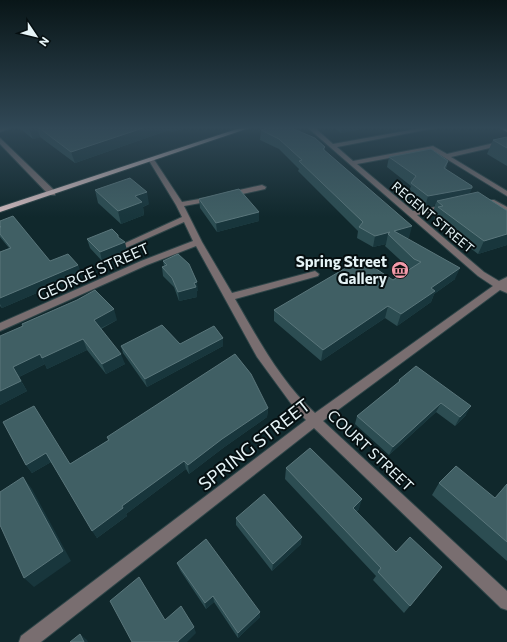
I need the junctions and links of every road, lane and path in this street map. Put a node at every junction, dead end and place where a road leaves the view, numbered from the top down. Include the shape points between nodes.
1 (17, 157) edge
2 (157, 157) edge
3 (344, 157) edge
4 (382, 157) edge
5 (447, 157) edge
6 (151, 159) junction
7 (351, 163) junction
8 (262, 187) dead end
9 (52, 193) junction
10 (507, 194) edge
11 (485, 200) edge
12 (455, 204) edge
13 (180, 205) junction
14 (0, 210) edge
15 (507, 210) edge
16 (410, 214) junction
17 (186, 218) junction
18 (198, 242) junction
19 (125, 245) edge
20 (315, 274) dead end
21 (504, 285) edge
22 (229, 297) junction
23 (0, 327) edge
24 (315, 420) junction
25 (507, 602) edge
26 (27, 642) edge

1 - 9 street
2 - 6 main road
3 - 7 street, REGENT STREET
4 - 7 street
5 - 10 street
6 - 9 main road
6 - 13 street, COURT STREET
7 - 16 street, REGENT STREET
8 - 13 street
9 - 14 main road
11 - 15 street
12 - 16 street
13 - 17 street, COURT STREET
16 - 21 street, REGENT STREET via 481,274
17 - 18 street, COURT STREET
17 - 19 street
18 - 22 street, COURT STREET
18 - 23 street, GEORGE STREET via 144,263
20 - 22 street
21 - 24 street, SPRING STREET
22 - 24 street, COURT STREET via 261,354 299,406
24 - 25 street, COURT STREET
24 - 26 street, SPRING STREET

